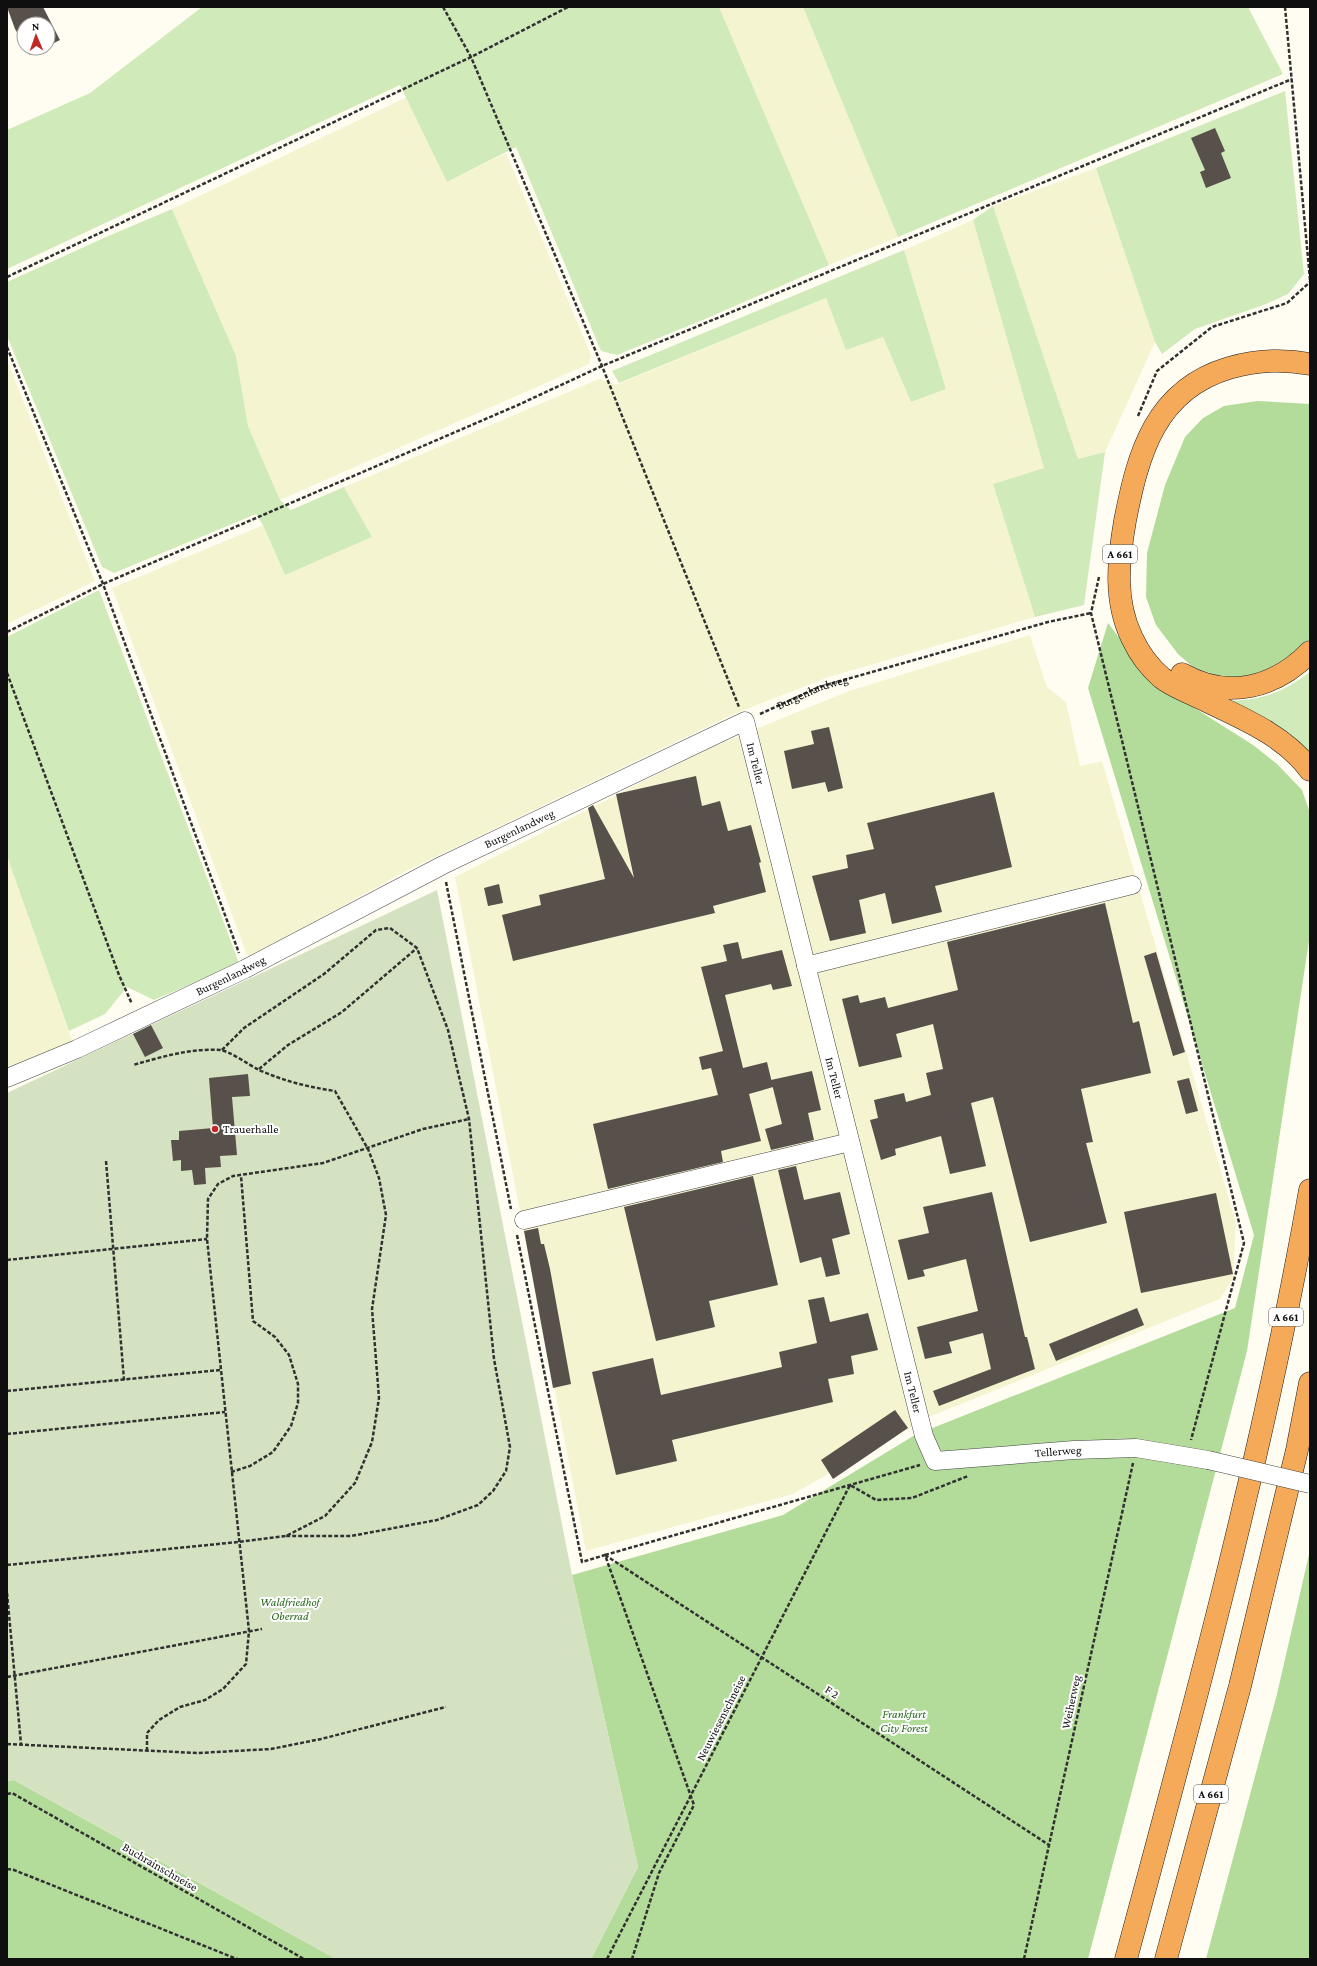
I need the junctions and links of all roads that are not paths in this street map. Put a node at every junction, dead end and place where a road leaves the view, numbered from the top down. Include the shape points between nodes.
1 (1310, 364) edge
2 (1310, 376) edge
3 (1310, 652) edge
4 (744, 721) joint
5 (1310, 770) edge
6 (1132, 886) dead end
7 (806, 966) junction
8 (7, 1078) edge
9 (850, 1142) junction
10 (1310, 1190) edge
11 (517, 1221) road end
12 (1310, 1383) edge
13 (935, 1461) joint
14 (1310, 1484) edge
15 (1126, 1959) edge
16 (1166, 1959) edge

1 - 5 highway, A 661 via 1271,361 1220,371 1190,386 1167,407 1146,443 1138,463 1129,500 1119,565 1124,617 1132,638 1149,666 1163,678 1275,738
2 - 3 highway via 1268,372 1229,379 1202,390 1172,416 1156,447 1139,500 1128,577 1132,606 1145,639 1167,663 1191,679 1222,688 1258,685 1284,674
4 - 7 street, Im Teller
4 - 8 street, Burgenlandweg via 443,865 245,969 77,1049
6 - 7 street
7 - 9 street, Im Teller
9 - 11 street
9 - 13 street, Im Teller via 924,1436
10 - 15 highway, A 661 via 1294,1281 1258,1444 1200,1680
12 - 16 highway, A 661 via 1297,1450 1241,1679
13 - 14 street, Tellerweg, bridge via 1074,1450 1136,1448 1208,1460

